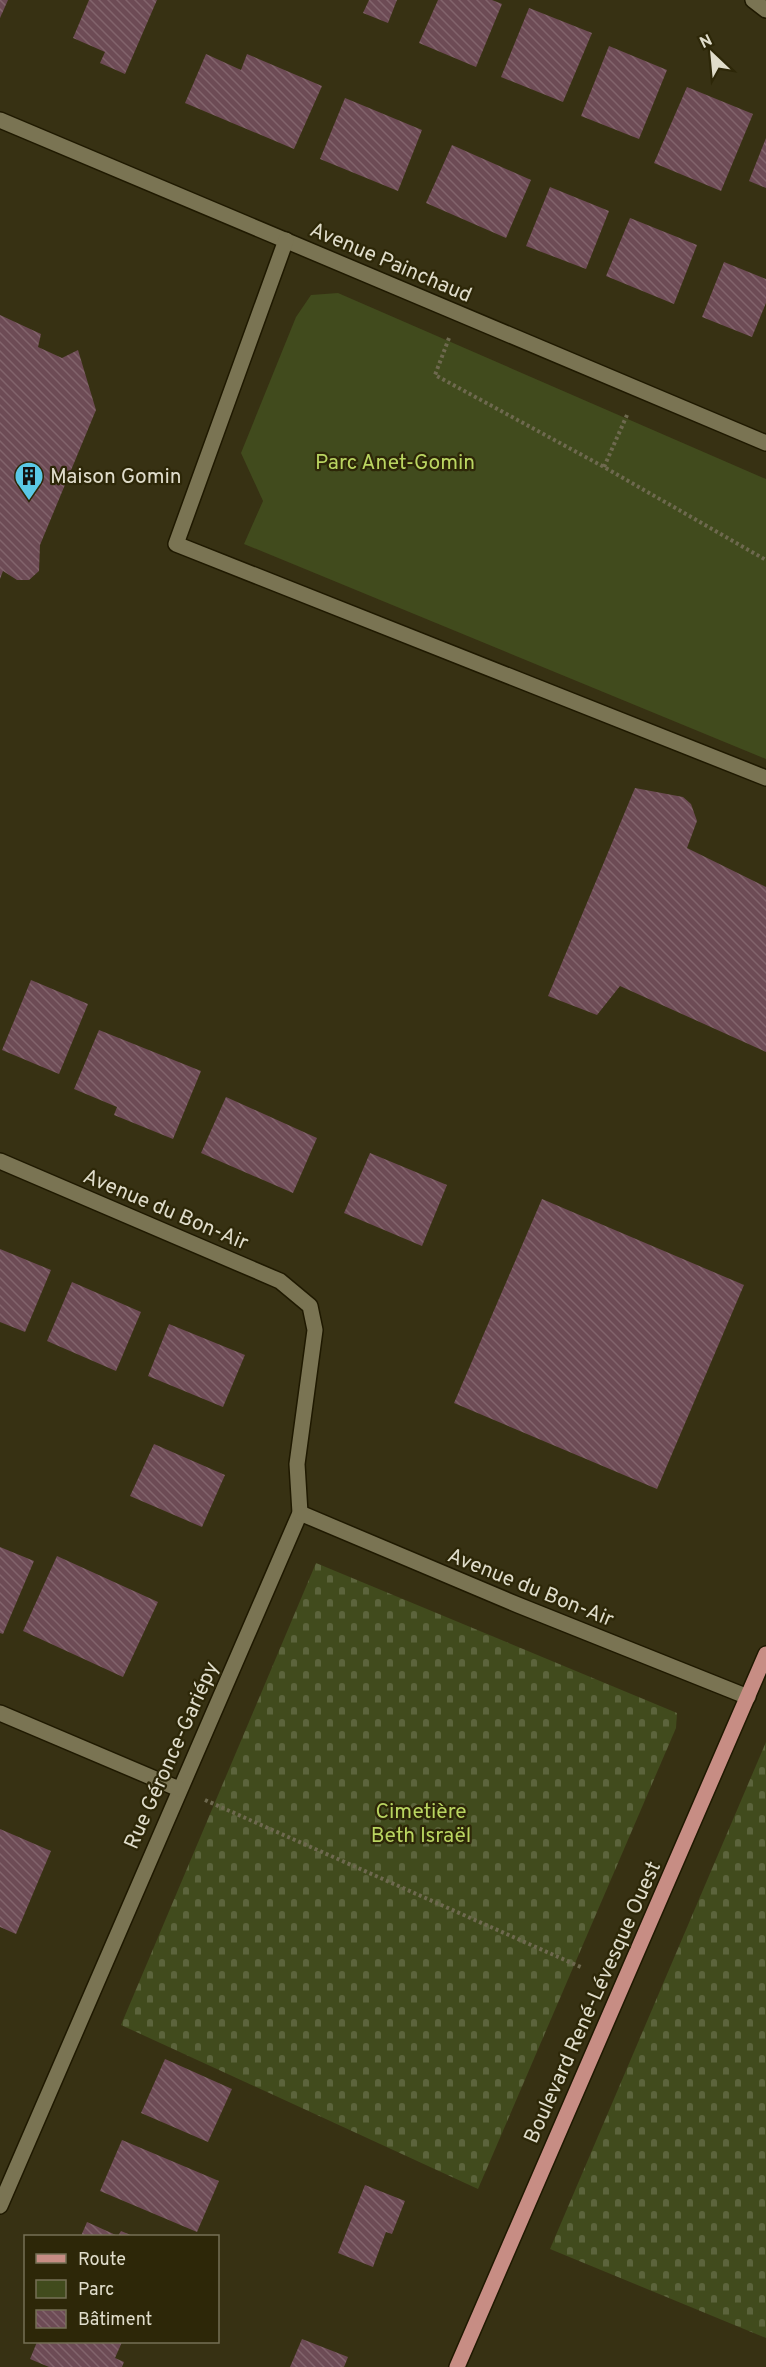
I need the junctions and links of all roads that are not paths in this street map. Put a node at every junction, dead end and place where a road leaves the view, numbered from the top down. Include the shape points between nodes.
1 (753, 0) edge
2 (766, 10) edge
3 (0, 120) edge
4 (286, 240) junction
5 (766, 443) edge
6 (766, 778) edge
7 (0, 1161) edge
8 (310, 1306) joint
9 (300, 1513) junction
10 (766, 1654) edge
11 (748, 1698) junction
12 (0, 1713) edge
13 (179, 1789) junction
14 (0, 2206) edge
15 (457, 2367) edge

1 - 2 street
3 - 4 street, Avenue Painchaud
4 - 5 street, Avenue Painchaud
4 - 6 street via 177,544
7 - 8 street, Avenue du Bon-Air via 280,1281
8 - 9 street, Rue Géronce-Gariépy via 315,1330 297,1464
9 - 11 street, Avenue du Bon-Air
9 - 13 street, Rue Géronce-Gariépy
10 - 11 main road, Boulevard René-Lévesque Ouest
11 - 15 main road, Boulevard René-Lévesque Ouest
12 - 13 street
13 - 14 street, Rue Géronce-Gariépy

